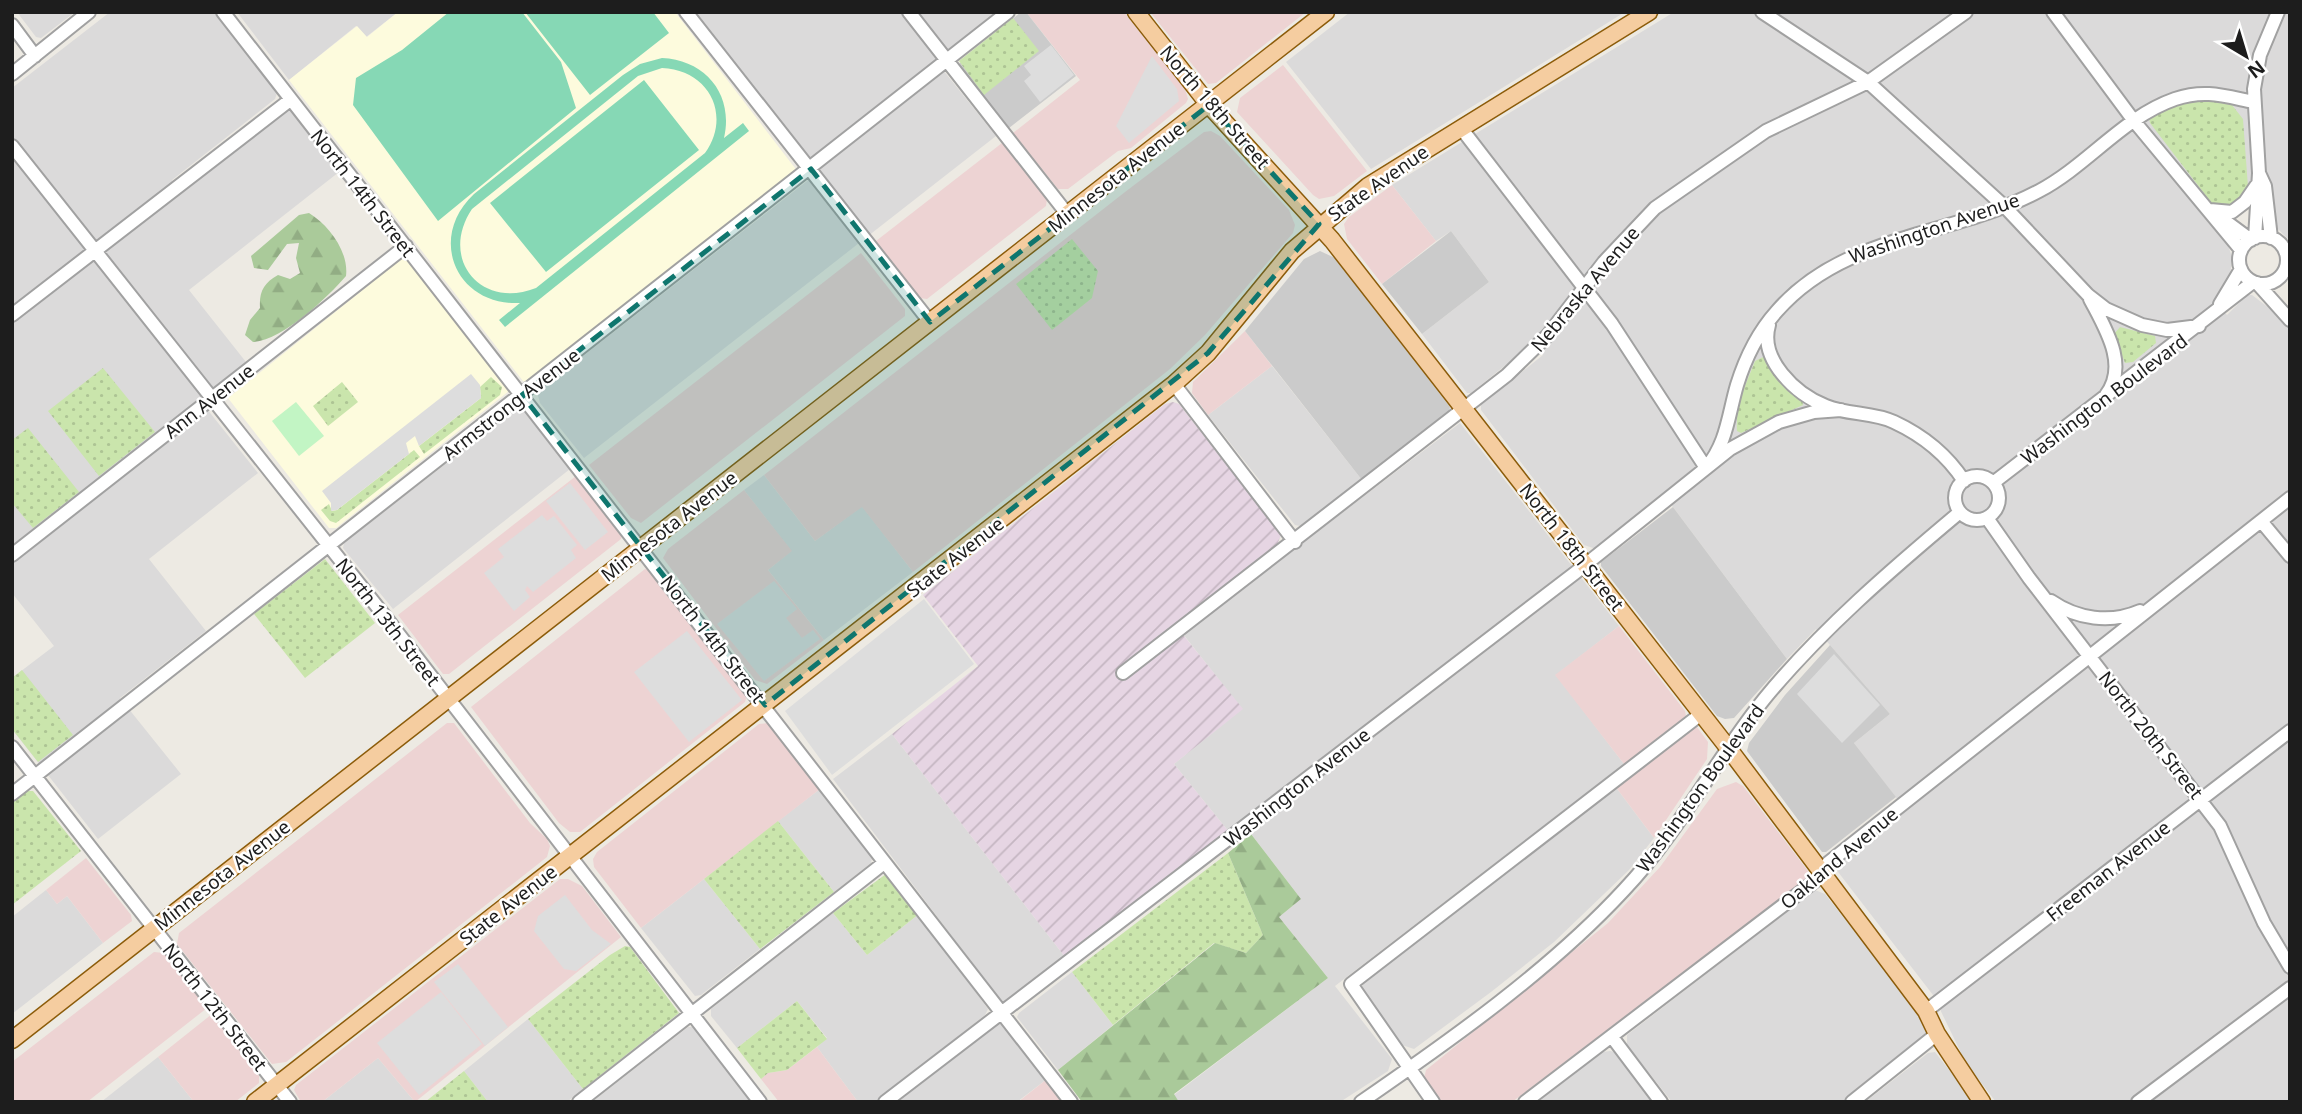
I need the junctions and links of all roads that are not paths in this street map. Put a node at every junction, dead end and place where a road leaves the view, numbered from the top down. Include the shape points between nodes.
1 (89, 12) edge
2 (223, 12) edge
3 (909, 12) edge
4 (1008, 12) edge
5 (1136, 12) edge
6 (1326, 12) edge
7 (1649, 12) edge
8 (1762, 12) edge
9 (1966, 12) edge
10 (2053, 12) edge
11 (2278, 12) edge
12 (688, 13) edge
13 (12, 25) edge
14 (35, 56) junction
15 (947, 61) junction
16 (12, 74) edge
17 (1868, 82) junction
18 (290, 100) junction
19 (2253, 102) junction
20 (1209, 105) junction
21 (2134, 121) junction
22 (1461, 128) junction
23 (12, 146) edge
24 (811, 169) junction
25 (2258, 180) junction
26 (2005, 207) junction
27 (2209, 209) junction
28 (1068, 215) junction
29 (1319, 224) junction
30 (2271, 238) junction
31 (2249, 242) junction
32 (406, 246) junction
33 (2286, 247) edge
34 (94, 251) junction
35 (2241, 269) junction
36 (2283, 273) edge
37 (2255, 283) junction
38 (1584, 289) junction
39 (2088, 295) junction
40 (2279, 307) junction
41 (1778, 310) junction
42 (2214, 313) junction
43 (12, 315) edge
44 (2290, 320) edge
45 (930, 322) junction
46 (2199, 326) junction
47 (1174, 384) junction
48 (522, 395) junction
49 (213, 398) junction
50 (2096, 406) junction
51 (1465, 409) junction
52 (1840, 410) junction
53 (1706, 468) junction
54 (1964, 481) junction
55 (1993, 483) junction
56 (2290, 498) edge
57 (1960, 512) junction
58 (1987, 518) junction
59 (2261, 521) junction
60 (1295, 542) junction
61 (329, 546) junction
62 (641, 548) junction
63 (12, 555) edge
64 (2290, 556) edge
65 (1586, 564) junction
66 (2029, 578) junction
67 (2148, 607) junction
68 (2090, 657) junction
69 (1123, 673) dead end
70 (448, 699) junction
71 (765, 705) junction
72 (1701, 714) junction
73 (2290, 731) edge
74 (12, 747) edge
75 (1729, 749) junction
76 (35, 776) junction
77 (12, 794) edge
78 (2201, 798) junction
79 (572, 857) junction
80 (884, 863) junction
81 (1821, 871) junction
82 (153, 929) junction
83 (2290, 967) edge
84 (2290, 988) edge
85 (1926, 1011) junction
86 (1002, 1013) junction
87 (691, 1015) junction
88 (1937, 1034) junction
89 (1612, 1037) junction
90 (12, 1040) edge
91 (1409, 1068) junction
92 (277, 1085) junction
93 (255, 1102) edge
94 (290, 1102) edge
95 (579, 1102) edge
96 (760, 1102) edge
97 (886, 1102) edge
98 (1071, 1102) edge
99 (1361, 1102) edge
100 (1433, 1102) edge
101 (1525, 1102) edge
102 (1661, 1102) edge
103 (1852, 1102) edge
104 (1982, 1102) edge
105 (2138, 1102) edge

1 - 14 street
2 - 18 street, North 14th Street
3 - 15 street
4 - 15 street, Armstrong Avenue
5 - 20 main road, North 18th Street
6 - 20 main road, Minnesota Avenue
7 - 22 main road, State Avenue
8 - 17 street
9 - 17 street, Nebraska Avenue
10 - 21 street
11 - 19 street via 2260,55
12 - 24 street
13 - 14 street
14 - 16 street
15 - 24 street, Armstrong Avenue
15 - 28 street
17 - 26 street
17 - 38 street, Nebraska Avenue via 1766,131 1655,208 1629,232
18 - 32 street, North 14th Street
18 - 34 street
19 - 21 street, Washington Avenue via 2199,92 2159,105
19 - 25 street
20 - 28 main road, Minnesota Avenue
20 - 29 main road, North 18th Street
21 - 26 street, Washington Avenue via 2041,190
21 - 27 street
22 - 29 main road, State Avenue via 1368,186
22 - 38 street
23 - 34 street, North 13th Street
24 - 45 street
24 - 48 street, Armstrong Avenue
25 - 27 street via 2245,202 2232,212
25 - 30 street via 2265,186
25 - 31 street
26 - 39 street
26 - 41 street, Washington Avenue via 1842,260
27 - 31 street
28 - 45 main road, Minnesota Avenue
29 - 47 main road, State Avenue via 1208,353
29 - 51 main road, North 18th Street
30 - 31 street
30 - 33 street
31 - 35 street
32 - 48 street, North 14th Street
32 - 49 street, Ann Avenue
33 - 36 street
34 - 43 street
34 - 49 street, North 13th Street
35 - 37 street
35 - 42 street, Washington Boulevard
36 - 37 street
36 - 40 street
37 - 40 street
37 - 42 street, Washington Boulevard
38 - 51 street, Nebraska Avenue via 1528,357
38 - 53 street via 1639,362
39 - 46 street via 2142,325 2167,330
39 - 50 street via 2117,370 2109,392
40 - 44 street
41 - 52 street via 1766,336 1769,355 1812,398
41 - 53 street, Washington Avenue via 1745,365 1723,442
42 - 46 street, Washington Boulevard
45 - 62 main road, Minnesota Avenue
46 - 50 street, Washington Boulevard
47 - 60 street
47 - 71 main road, State Avenue
48 - 61 street, Armstrong Avenue
48 - 62 street, North 14th Street
49 - 61 street, North 13th Street
49 - 63 street, Ann Avenue
50 - 55 street, Washington Boulevard
51 - 60 street, Nebraska Avenue
51 - 65 main road, North 18th Street
52 - 53 street, Washington Avenue via 1779,422 1742,441
52 - 54 street via 1892,420 1912,431 1946,458
53 - 65 street, Washington Avenue
54 - 55 street via 1982,477
54 - 57 street via 1955,495
55 - 58 street via 1999,502
56 - 59 street, Oakland Avenue
57 - 58 street via 1972,520
57 - 75 street, Washington Boulevard via 1811,648 1766,697
58 - 66 street, North 20th Street
59 - 64 street
59 - 67 street, Oakland Avenue
60 - 69 street, Nebraska Avenue
61 - 70 street, North 13th Street
61 - 76 street, Armstrong Avenue
62 - 70 main road, Minnesota Avenue
62 - 71 street, North 14th Street
65 - 72 main road, North 18th Street
65 - 86 street, Washington Avenue
66 - 67 street, Oakland Avenue via 2058,606 2086,616 2105,619
66 - 68 street, North 20th Street
67 - 68 street, Oakland Avenue
68 - 78 street, North 20th Street
68 - 81 street, Oakland Avenue
70 - 79 street, North 13th Street
70 - 82 main road, Minnesota Avenue
71 - 79 main road, State Avenue
71 - 80 street, North 14th Street
72 - 75 main road, North 18th Street
72 - 91 street via 1351,984
73 - 78 street, Freeman Avenue
74 - 76 street, North 12th Street
75 - 81 main road, North 18th Street
75 - 91 street, Washington Boulevard via 1664,843 1588,927
76 - 77 street, Armstrong Avenue
76 - 82 street, North 12th Street
78 - 83 street, North 20th Street via 2220,826 2264,923
78 - 85 street, Freeman Avenue
79 - 87 street, North 13th Street
79 - 92 main road, State Avenue
80 - 86 street, North 14th Street
80 - 87 street
81 - 85 main road, North 18th Street
81 - 89 street, Oakland Avenue via 1815,881
82 - 90 main road, Minnesota Avenue
82 - 92 street, North 12th Street
84 - 105 street
85 - 88 main road, North 18th Street
86 - 97 street, Washington Avenue
86 - 98 street, North 14th Street
87 - 95 street
87 - 96 street, North 13th Street
88 - 103 street
88 - 104 main road, North 18th Street
89 - 101 street, Oakland Avenue
89 - 102 street
91 - 99 street, Washington Boulevard
91 - 100 street
92 - 93 main road, State Avenue
92 - 94 street, North 12th Street

